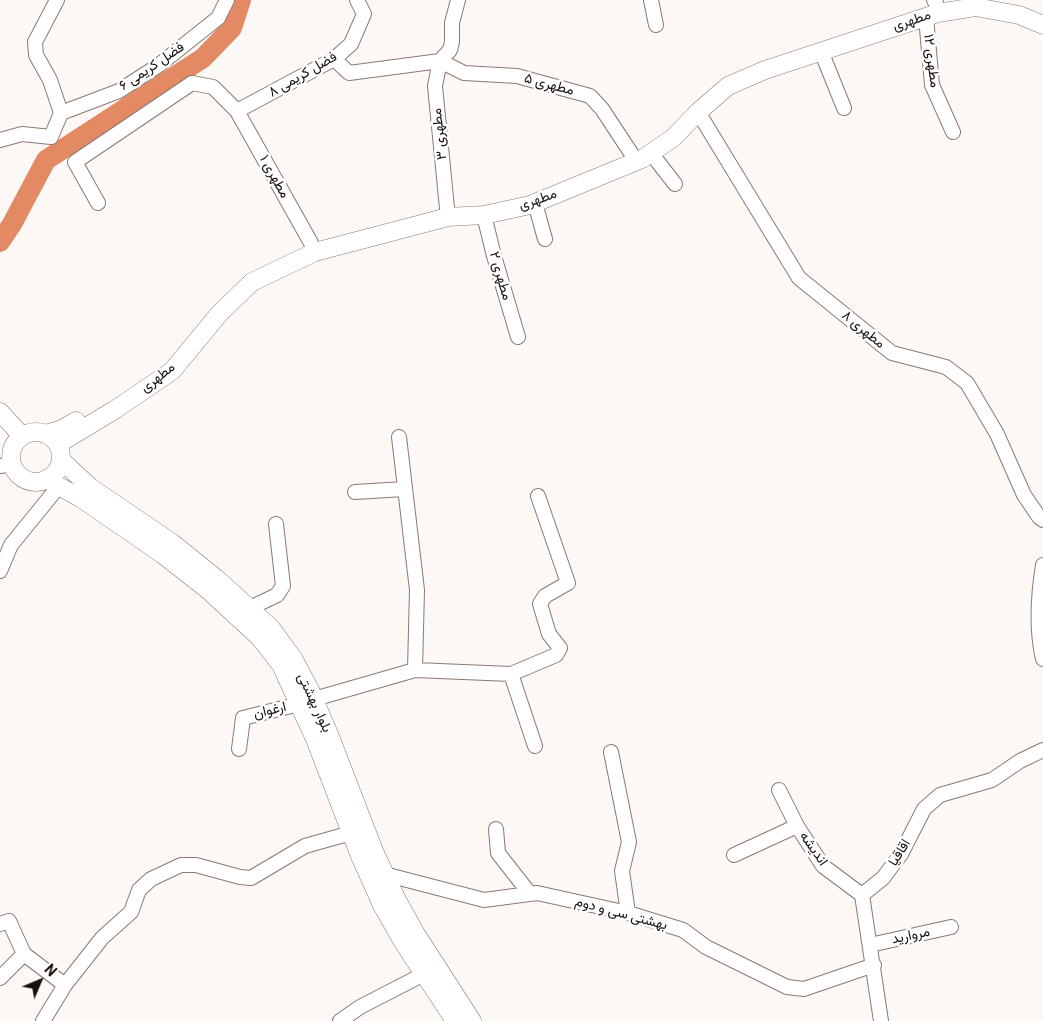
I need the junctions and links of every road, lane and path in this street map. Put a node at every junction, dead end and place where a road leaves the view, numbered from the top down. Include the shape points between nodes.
1 (58, 0) edge
2 (227, 0) edge
3 (357, 0) edge
4 (458, 0) edge
5 (651, 0) edge
6 (958, 0) edge
7 (990, 0) edge
8 (932, 7) edge
9 (1043, 14) edge
10 (656, 25) dead end
11 (1043, 25) edge
12 (821, 51) junction
13 (334, 60) junction
14 (440, 62) junction
15 (844, 108) dead end
16 (237, 111) junction
17 (698, 112) junction
18 (61, 113) junction
19 (953, 132) dead end
20 (0, 140) edge
21 (631, 153) junction
22 (651, 153) junction
23 (675, 184) dead end
24 (98, 203) dead end
25 (535, 203) junction
26 (447, 208) junction
27 (484, 215) junction
28 (545, 239) dead end
29 (311, 243) junction
30 (518, 337) dead end
31 (0, 412) edge
32 (22, 436) junction
33 (399, 437) dead end
34 (55, 446) junction
35 (6, 458) edge
36 (53, 482) junction
37 (404, 488) junction
38 (355, 492) dead end
39 (538, 496) dead end
40 (1043, 520) edge
41 (276, 524) dead end
42 (1043, 566) edge
43 (0, 571) edge
44 (250, 608) junction
45 (1043, 659) edge
46 (415, 670) junction
47 (511, 674) junction
48 (307, 702) junction
49 (534, 746) dead end
50 (239, 749) dead end
51 (611, 752) dead end
52 (1043, 756) edge
53 (779, 790) dead end
54 (797, 826) junction
55 (496, 829) dead end
56 (351, 832) junction
57 (734, 856) dead end
58 (384, 874) junction
59 (530, 894) junction
60 (862, 895) junction
61 (628, 912) junction
62 (0, 924) edge
63 (951, 927) dead end
64 (870, 944) junction
65 (24, 954) junction
66 (874, 966) junction
67 (424, 974) junction
68 (0, 978) edge
69 (65, 985) junction
70 (43, 1021) edge
71 (340, 1021) edge
72 (455, 1021) edge
73 (472, 1021) edge
74 (881, 1021) edge

1 - 18 street via 35,42 36,55 50,80
2 - 18 street, فضل کریمی ۶ via 218,18 159,65 118,91
3 - 13 street, فضل کریمی ۸ via 364,14 351,44
4 - 14 street, مطهری ۳ via 450,50
5 - 10 street
6 - 8 main road, مطهری
7 - 9 main road via 1022,5
8 - 11 main road, مطهری via 938,13 975,7 1019,15
8 - 12 main road, مطهری
8 - 19 street, مطهری ۱۲ via 932,85
8 - 21 main road, مطهری via 762,61 722,78 667,131
12 - 15 street
12 - 17 main road, مطهری via 728,86
13 - 14 street via 349,73
13 - 16 street, فضل کریمی ۸
14 - 21 street, مطهری ۵ via 464,73 517,76 590,96
14 - 26 street, مطهری ۳ via 435,86
16 - 24 street, مطهری ۱ via 213,87 192,83 75,162
16 - 29 street, مطهری ۱
17 - 22 main road, مطهری via 673,138
17 - 40 street, مطهری ۸ via 799,278 892,353 946,368 967,383 997,434 1024,495
18 - 20 street via 51,137 22,134
21 - 26 main road, مطهری via 527,196 483,206
22 - 23 street
22 - 25 main road, مطهری
25 - 27 main road, مطهری
25 - 28 street
26 - 29 main road, مطهری
27 - 30 street, مطهری ۲
27 - 34 main road, مطهری via 448,217 314,252 252,282 219,314 172,370
29 - 34 main road, مطهری via 247,274 212,307 165,363 60,430
31 - 32 main road
32 - 34 main road via 38,432
32 - 35 main road
33 - 37 street
34 - 36 main road via 58,468
34 - 44 main road, بلوار بهشتی via 90,487 171,542
35 - 36 main road via 22,477
36 - 43 street via 11,545
36 - 48 main road, بلوار بهشتی via 162,554 235,614 260,638
37 - 38 street
37 - 46 street via 417,590
39 - 47 street via 568,583 545,596 540,604 550,634 560,648 556,655
41 - 44 street via 283,586 277,595
42 - 45 street via 1038,640
44 - 48 main road, بلوار بهشتی via 272,628 293,658
46 - 47 street
46 - 48 street
47 - 49 street
48 - 50 street, ارغوان via 243,718
48 - 56 main road, بلوار بهشتی via 315,740
48 - 58 main road, بلوار بهشتی
51 - 61 street via 629,842 622,872
52 - 60 street, اقاقیا via 1020,761 992,780 940,795 924,809 902,854 883,878
53 - 54 street, اندیشه
54 - 57 street
54 - 60 street, اندیشه via 823,866
55 - 59 street via 498,853
56 - 67 main road, بلوار بهشتی via 382,905
56 - 69 street via 305,846 251,878 240,878 196,865 181,865 151,879 139,890 130,912 102,938
58 - 59 street, بهشتی سی و دوم via 484,900
58 - 73 main road, بلوار بهشتی via 416,934
59 - 61 street, بهشتی سی و دوم
60 - 64 street
61 - 66 street, بهشتی سی و دوم via 683,930 706,947 787,987 804,989
62 - 65 street via 9,921
63 - 64 street, مروارید
64 - 66 street
65 - 68 street
65 - 69 street
66 - 74 street
67 - 71 street
67 - 72 main road, بلوار بهشتی
69 - 70 street

